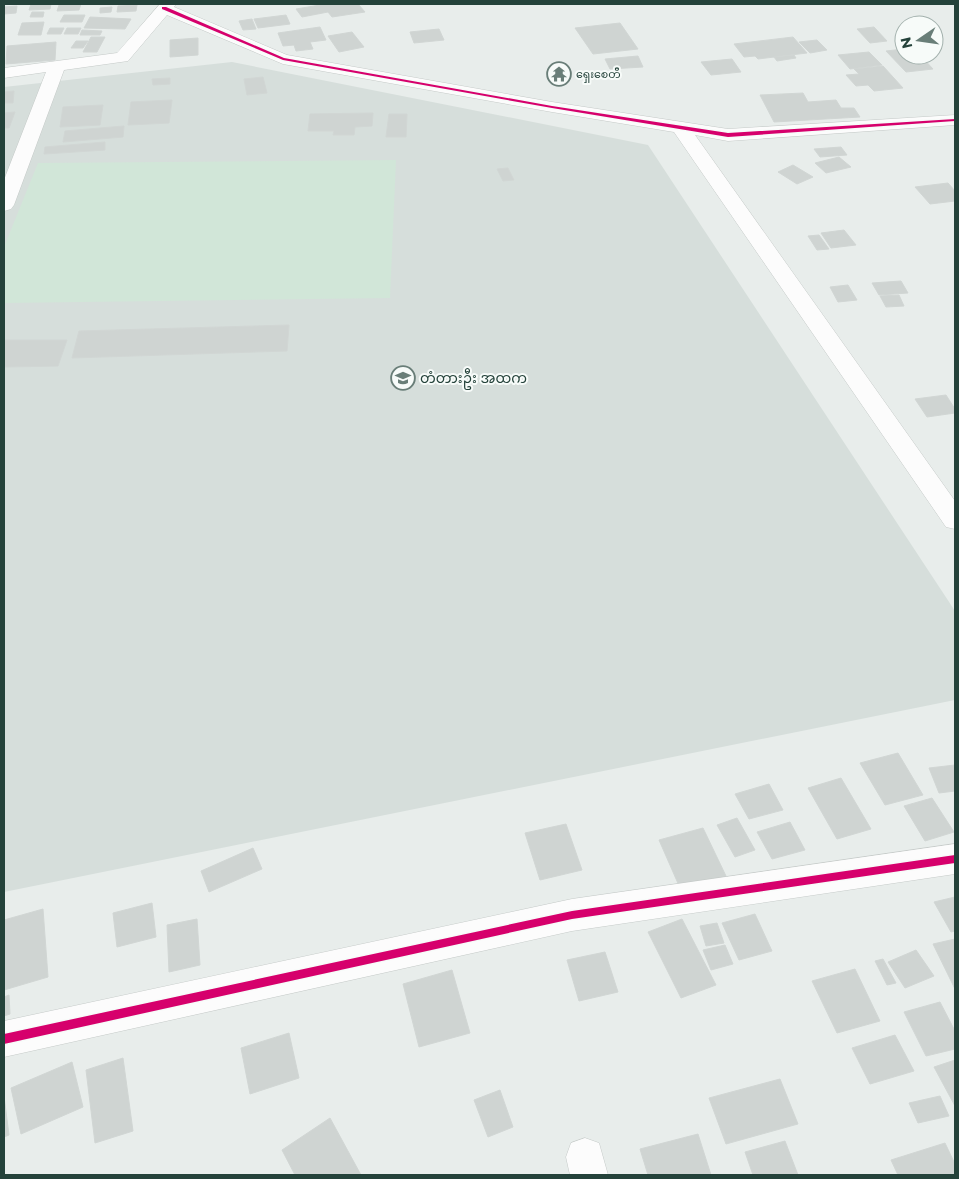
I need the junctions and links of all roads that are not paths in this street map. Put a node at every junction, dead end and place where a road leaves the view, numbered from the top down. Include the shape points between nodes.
1 (166, 6) edge
2 (57, 67) junction
3 (4, 73) edge
4 (955, 120) edge
5 (680, 127) junction
6 (4, 205) edge
7 (955, 520) edge
8 (955, 859) edge
9 (4, 1039) edge

1 - 2 street via 122,56
1 - 5 street via 283,59
2 - 3 street
2 - 6 street
4 - 5 street via 728,135
5 - 7 street
8 - 9 street via 572,915

